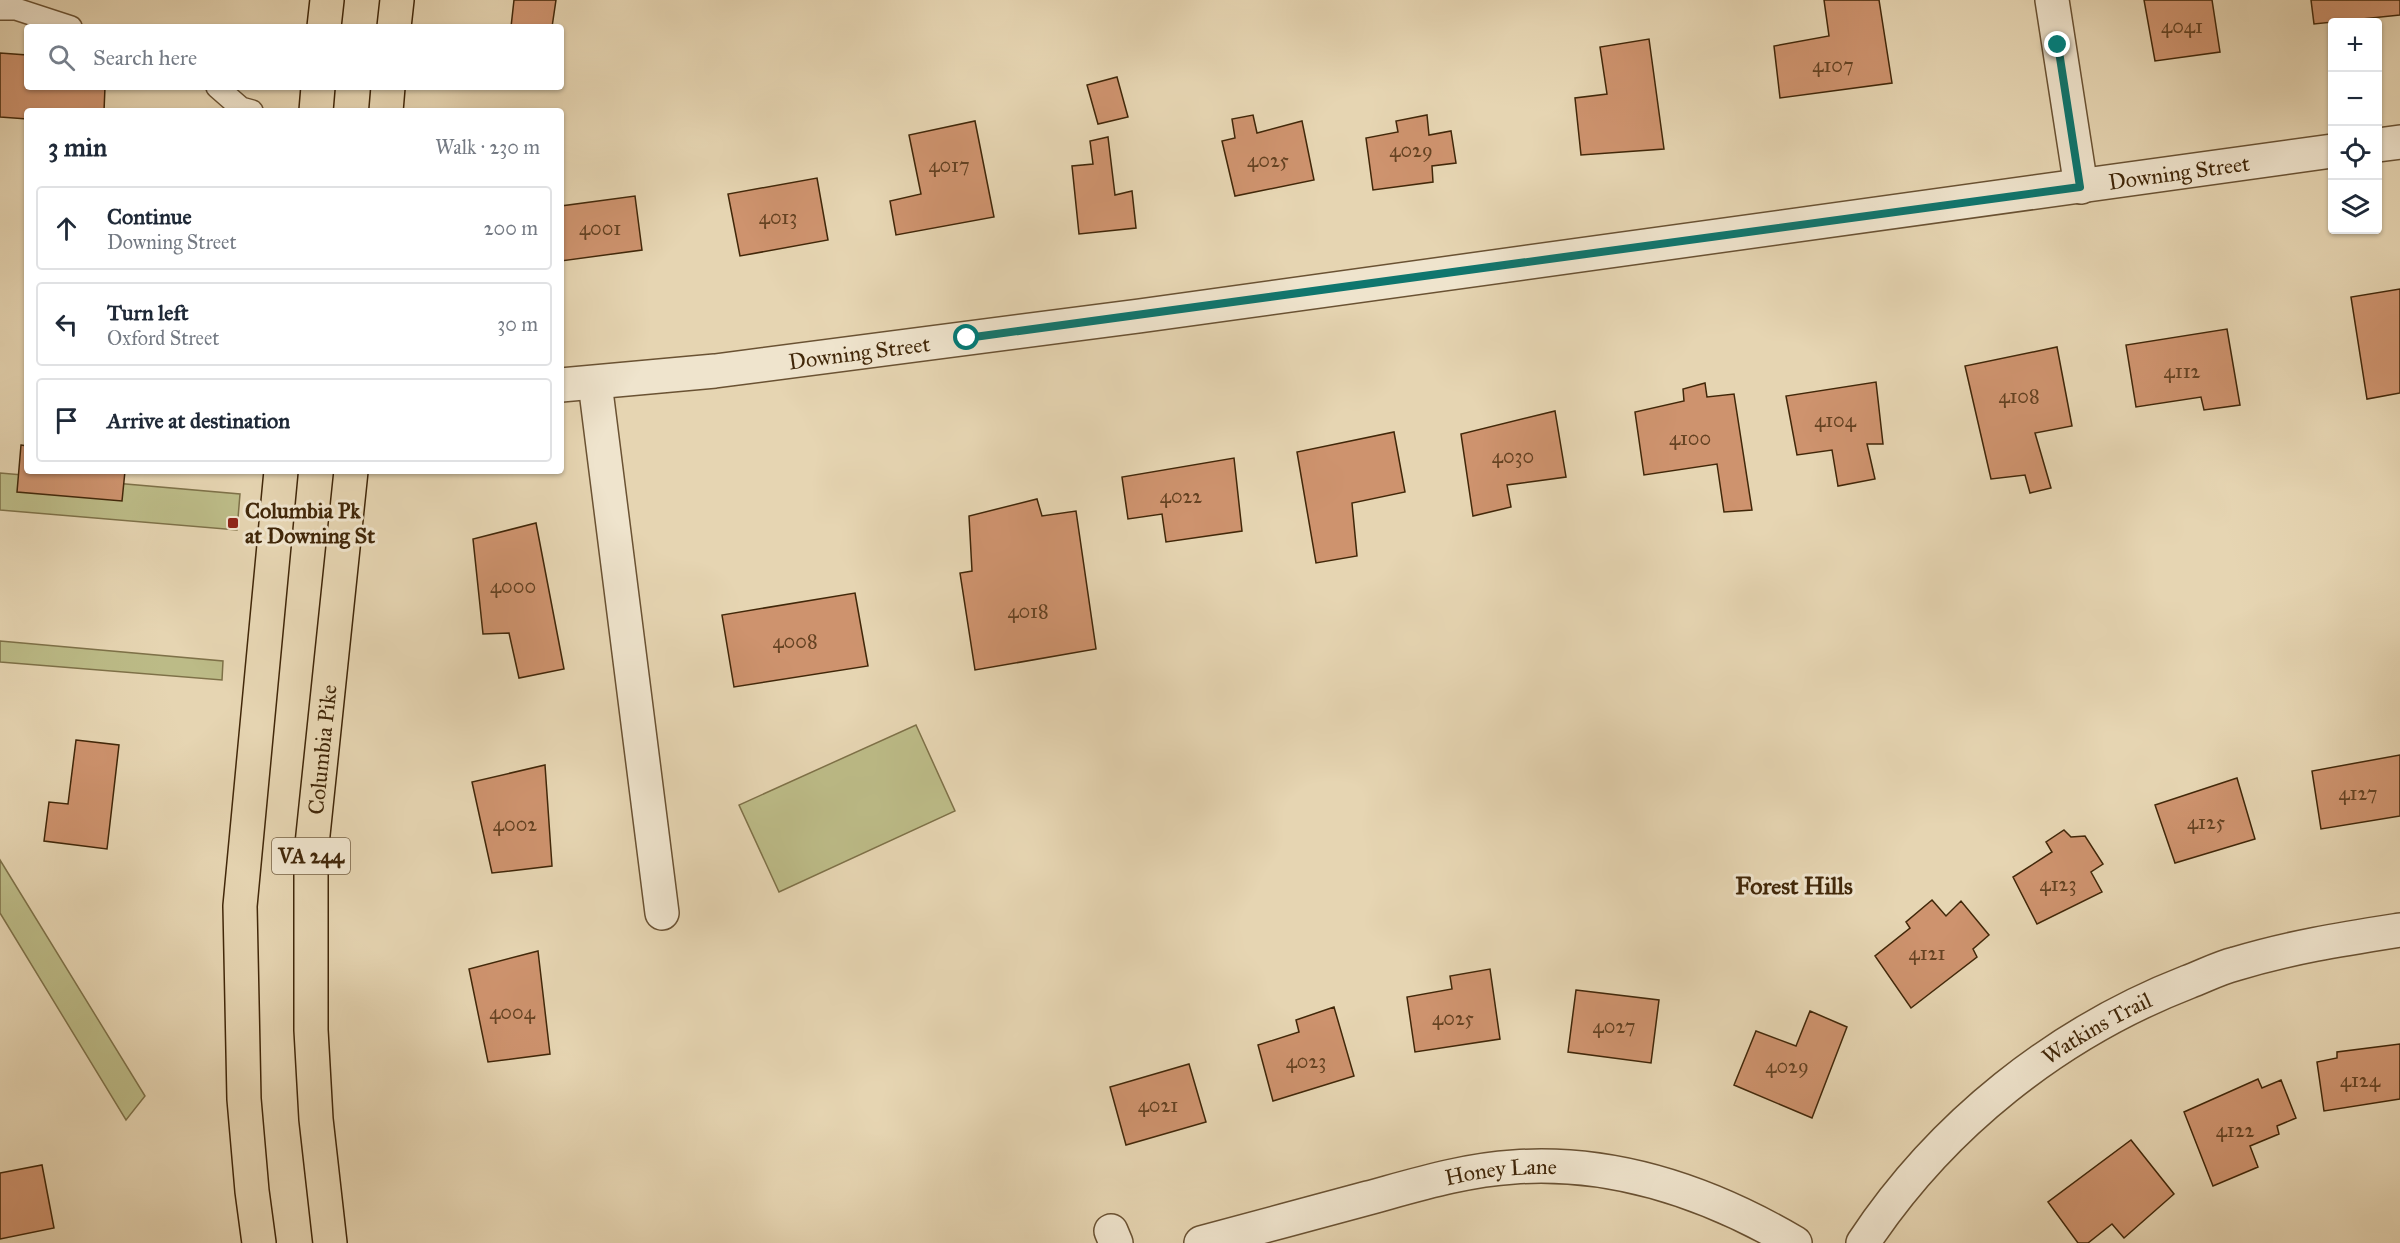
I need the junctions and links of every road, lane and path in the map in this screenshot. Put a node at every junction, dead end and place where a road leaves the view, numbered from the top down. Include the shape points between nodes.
1 (327, 0) edge
2 (397, 0) edge
3 (2052, 0) edge
4 (0, 9) edge
5 (61, 24) edge
6 (324, 24) edge
7 (394, 24) edge
8 (220, 90) edge
9 (318, 90) edge
10 (388, 90) edge
11 (241, 108) edge
12 (316, 108) edge
13 (386, 108) edge
14 (2400, 142) edge
15 (2382, 144) edge
16 (2328, 152) edge
17 (2080, 187) junction
18 (595, 383) junction
19 (564, 385) edge
20 (281, 474) edge
21 (351, 474) edge
22 (662, 913) dead end
23 (2400, 930) edge
24 (259, 1243) edge
25 (330, 1243) edge
26 (1201, 1243) edge
27 (1795, 1243) edge
28 (1863, 1243) edge

1 - 6 main road
2 - 7 main road
3 - 17 street
4 - 5 lane via 16,9
8 - 11 lane
9 - 12 main road
10 - 13 main road
14 - 15 street
16 - 17 street, Downing Street
17 - 18 street, Downing Street via 1105,320
18 - 19 street, Downing Street
18 - 22 street
20 - 24 main road, VA 244 via 240,906 244,1100
21 - 25 main road, Columbia Pike / VA 244 via 310,865 311,1030
23 - 28 street, Watkins Trail via 2311,943 2232,964 2157,994 2081,1034 2019,1076 1956,1129 1904,1186
26 - 27 street, Honey Lane via 1447,1176 1515,1167 1582,1168 1647,1179 1701,1197

